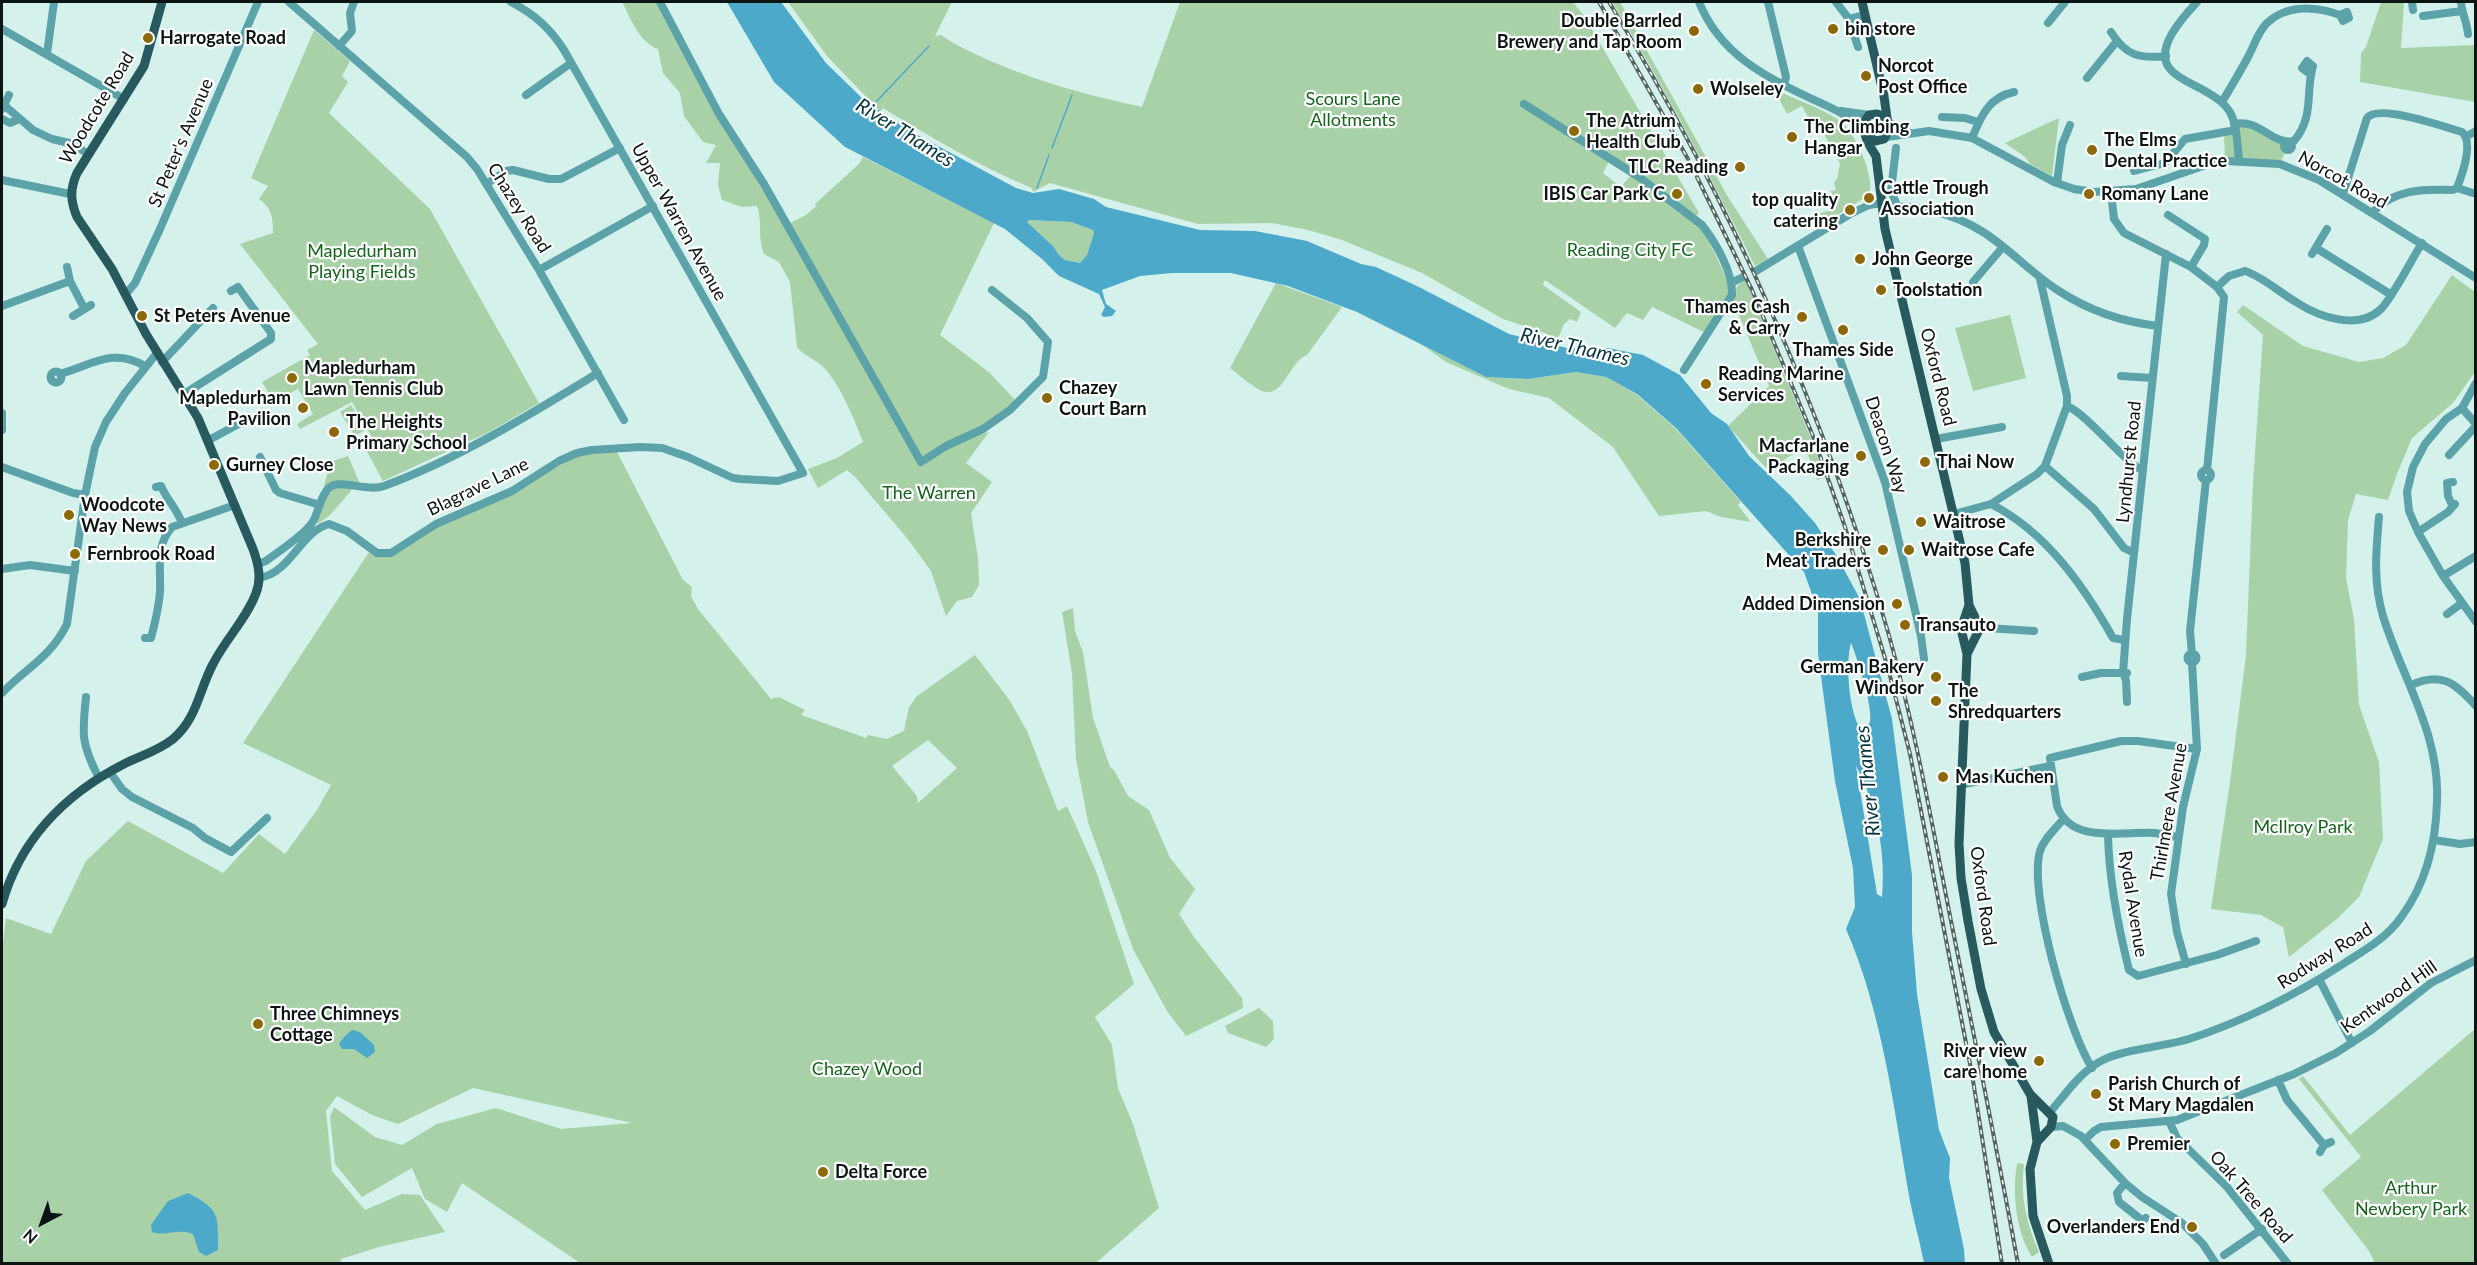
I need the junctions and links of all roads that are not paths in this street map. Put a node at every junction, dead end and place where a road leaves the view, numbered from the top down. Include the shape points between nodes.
1 (54, 2) edge
2 (162, 2) edge
3 (258, 2) edge
4 (288, 2) edge
5 (357, 2) edge
6 (511, 2) edge
7 (660, 2) edge
8 (1699, 2) edge
9 (1768, 2) edge
10 (1836, 2) edge
11 (1862, 2) edge
12 (2195, 2) edge
13 (2461, 2) edge
14 (2062, 3) edge
15 (2462, 10) junction
16 (1865, 15) junction
17 (2340, 15) dead end
18 (2423, 16) dead end
19 (1849, 19) junction
20 (2048, 23) dead end
21 (2, 29) edge
22 (2111, 32) dead end
23 (2468, 34) dead end
24 (2116, 41) junction
25 (339, 46) junction
26 (1858, 47) dead end
27 (47, 54) junction
28 (2166, 56) junction
29 (571, 63) junction
30 (2310, 74) dead end
31 (2087, 78) dead end
32 (1784, 85) junction
33 (1883, 90) junction
34 (2014, 92) dead end
35 (9, 95) dead end
36 (526, 95) dead end
37 (124, 99) junction
38 (2217, 99) junction
39 (1524, 104) dead end
40 (3, 107) edge
41 (1841, 111) junction
42 (1871, 114) junction
43 (1942, 117) dead end
44 (19, 118) junction
45 (2, 119) edge
46 (1888, 120) junction
47 (1978, 122) junction
48 (2235, 127) junction
49 (2066, 128) dead end
50 (2475, 131) edge
51 (1910, 132) junction
52 (1865, 133) junction
53 (2467, 136) junction
54 (1886, 138) junction
55 (1972, 138) junction
56 (620, 148) junction
57 (1896, 148) dead end
58 (89, 154) junction
59 (1876, 156) junction
60 (2239, 161) junction
61 (2134, 171) dead end
62 (2, 180) edge
63 (488, 183) junction
64 (2057, 183) junction
65 (2457, 188) junction
66 (2111, 192) junction
67 (2473, 193) dead end
68 (70, 194) junction
69 (2343, 194) junction
70 (1882, 205) junction
71 (1897, 205) junction
72 (653, 206) junction
73 (2372, 213) junction
74 (2168, 215) dead end
75 (2327, 229) dead end
76 (2422, 243) junction
77 (1798, 246) junction
78 (2002, 248) junction
79 (2166, 254) junction
80 (67, 267) dead end
81 (2190, 267) junction
82 (539, 270) junction
83 (1756, 271) dead end
84 (1743, 277) dead end
85 (2475, 278) edge
86 (2040, 279) junction
87 (70, 281) junction
88 (1733, 282) junction
89 (1973, 282) dead end
90 (237, 287) dead end
91 (2217, 287) junction
92 (992, 290) dead end
93 (126, 294) junction
94 (2390, 294) junction
95 (2, 306) edge
96 (213, 308) dead end
97 (73, 316) dead end
98 (2158, 326) junction
99 (160, 358) junction
100 (144, 366) junction
101 (1684, 370) dead end
102 (60, 374) dead end
103 (598, 374) junction
104 (2121, 376) dead end
105 (2152, 378) junction
106 (2475, 382) edge
107 (184, 394) junction
108 (2067, 406) junction
109 (2462, 408) junction
110 (2, 413) edge
111 (624, 420) dead end
112 (244, 422) dead end
113 (2475, 425) edge
114 (2002, 427) dead end
115 (2, 430) edge
116 (1936, 439) junction
117 (209, 440) junction
118 (2452, 454) dead end
119 (264, 462) dead end
120 (2045, 466) junction
121 (2, 467) edge
122 (2143, 470) junction
123 (803, 473) joint
124 (2453, 482) dead end
125 (161, 486) dead end
126 (85, 495) junction
127 (1991, 504) junction
128 (235, 505) junction
129 (320, 505) junction
130 (1954, 514) junction
131 (2380, 517) dead end
132 (182, 523) junction
133 (314, 527) junction
134 (2418, 532) junction
135 (2134, 553) junction
136 (2475, 555) edge
137 (258, 564) junction
138 (2, 569) edge
139 (75, 571) junction
140 (2443, 576) junction
141 (259, 578) junction
142 (2462, 603) junction
143 (1969, 605) junction
144 (2447, 615) dead end
145 (1965, 620) junction
146 (2475, 622) edge
147 (1979, 628) junction
148 (2034, 631) dead end
149 (1964, 634) junction
150 (151, 639) dead end
151 (2126, 640) junction
152 (1967, 654) junction
153 (1924, 659) dead end
154 (2126, 673) junction
155 (2082, 677) dead end
156 (2411, 685) junction
157 (2, 693) edge
158 (86, 697) dead end
159 (2127, 702) dead end
160 (2475, 706) edge
161 (2197, 749) junction
162 (2050, 766) junction
163 (110, 772) junction
164 (99, 778) junction
165 (1960, 785) junction
166 (267, 818) dead end
167 (2064, 818) junction
168 (2108, 835) junction
169 (2178, 837) junction
170 (2434, 840) junction
171 (2475, 842) edge
172 (2, 904) edge
173 (2256, 941) dead end
174 (2475, 960) edge
175 (2186, 964) junction
176 (2319, 979) junction
177 (2352, 1043) junction
178 (2091, 1068) junction
179 (2278, 1080) junction
180 (2030, 1094) junction
181 (2049, 1119) junction
182 (2034, 1120) junction
183 (2169, 1121) junction
184 (2086, 1139) junction
185 (2037, 1142) junction
186 (2325, 1146) dead end
187 (2125, 1183) junction
188 (2146, 1218) dead end
189 (2262, 1229) junction
190 (2224, 1255) dead end
191 (2049, 1263) edge
192 (2215, 1263) edge
193 (2288, 1263) edge

1 - 27 street
2 - 37 main road, Woodcote Road via 144,66
3 - 93 street, St Peter's Avenue via 160,229
4 - 25 street, Chazey Road
5 - 25 street via 350,13 352,31
6 - 29 street, Upper Warren Avenue via 548,27
7 - 92 street via 719,114 764,184 921,462 983,429 1010,410 1043,377 1048,342 1027,318
8 - 32 street via 1730,49 1754,69
9 - 32 street via 1786,76
10 - 19 street
11 - 16 main road
12 - 28 street via 2169,40
13 - 15 street
14 - 20 street
15 - 18 street
15 - 23 street
16 - 19 street
16 - 33 main road
17 - 38 street via 2306,7 2266,24 2249,56
19 - 26 street
21 - 27 street
22 - 24 street
24 - 28 street via 2141,58
24 - 31 street
25 - 63 street, Chazey Road via 467,157
27 - 37 street
28 - 38 street via 2170,70
29 - 36 street
29 - 56 street, Upper Warren Avenue
30 - 48 street via 2311,98 2305,124 2294,141 2287,142 2245,121
32 - 41 street
33 - 42 main road
33 - 46 main road
34 - 47 street via 1997,97
35 - 40 street
37 - 58 main road, Woodcote Road
38 - 48 street via 2230,111
39 - 88 street via 1631,171 1702,225
40 - 44 street
41 - 42 street
41 - 52 street
42 - 46 main road
42 - 52 main road via 1866,119
43 - 47 street
44 - 45 street via 10,123
44 - 58 street via 33,130
46 - 51 street, Norcot Road via 1896,128
46 - 54 main road
47 - 55 street
48 - 60 street
48 - 61 street via 2185,139 2165,163
49 - 64 street
50 - 53 street
51 - 54 street, Norcot Road
51 - 55 street, Norcot Road
52 - 54 main road via 1876,141
52 - 59 main road, Oxford Road
53 - 65 street
53 - 69 street via 2398,114 2370,114
54 - 59 main road
55 - 64 street, Norcot Road
56 - 63 street via 561,178 513,170
56 - 72 street, Upper Warren Avenue
57 - 71 street via 1891,191
58 - 68 main road, Woodcote Road
59 - 70 main road, Oxford Road
60 - 66 street, Norcot Road via 2209,164 2136,189
60 - 69 street, Norcot Road via 2291,167
62 - 68 street
63 - 82 street, Chazey Road
64 - 66 street, Norcot Road via 2074,189
65 - 67 street
65 - 73 street via 2409,192 2389,198
66 - 79 street via 2112,212 2118,226 2128,236
68 - 93 main road, Woodcote Road via 76,217
69 - 73 street, Norcot Road
70 - 71 street
70 - 77 street via 1869,205 1850,214
70 - 116 main road, Oxford Road
71 - 78 street via 1962,221
72 - 82 street
72 - 123 street, Upper Warren Avenue
73 - 76 street, Norcot Road
74 - 81 street via 2205,239
75 - 94 street via 2314,251
76 - 85 street, Norcot Road
76 - 94 street
77 - 83 street
77 - 153 street, Deacon Way via 1885,482
78 - 86 street
78 - 89 street
79 - 81 street
79 - 98 street, Lyndhurst Road
80 - 87 street
81 - 91 street
82 - 103 street, Chazey Road
84 - 88 street
86 - 98 street via 2086,306 2126,321
86 - 108 street
87 - 95 street
87 - 97 street via 87,307
88 - 101 street via 1732,295
90 - 107 street via 271,333 271,339
91 - 94 street via 2229,276 2245,271 2298,304 2347,321 2365,320 2381,309
91 - 161 street, Thirlmere Avenue via 2223,305 2207,470 2201,475 2206,480 2190,631 2192,654 2187,659 2192,663
93 - 99 main road, Woodcote Road
96 - 99 street
98 - 105 street, Lyndhurst Road
99 - 100 street
99 - 107 main road, Woodcote Road
100 - 102 street via 131,358 111,357
100 - 126 street via 106,422 95,447
103 - 111 street, Chazey Road
103 - 129 street via 488,440 381,487 332,486
104 - 105 street
105 - 122 street, Lyndhurst Road
106 - 109 street
107 - 117 main road, Woodcote Road
108 - 120 street
108 - 122 street via 2137,469
109 - 113 street
109 - 134 street via 2436,429 2413,467 2407,492
110 - 115 street
112 - 117 street
113 - 118 street
114 - 116 street
116 - 130 main road, Oxford Road
117 - 128 main road, Woodcote Road
119 - 129 street via 280,493
120 - 127 street
120 - 135 street via 2094,509 2124,548
121 - 126 street
122 - 135 street, Lyndhurst Road
123 - 133 street, Blagrave Lane via 778,481 741,479 662,448 592,450 559,461 512,491 436,524 391,553 377,553 332,524
124 - 134 street via 2447,483 2446,490 2454,505
125 - 132 street via 176,506
126 - 139 street
127 - 130 street
127 - 151 street via 2007,512 2053,552 2082,586 2113,638
128 - 132 street
128 - 137 main road, Woodcote Road
129 - 133 street
130 - 143 main road, Oxford Road
131 - 156 street, Rodway Road via 2375,559 2377,584 2389,632
132 - 150 street via 172,527 161,545 160,592
133 - 137 street
133 - 141 street via 290,559 272,574
134 - 140 street
135 - 151 street, Lyndhurst Road
136 - 140 street
137 - 141 main road, Woodcote Road
138 - 139 street via 30,565
139 - 157 street via 67,624 60,640
140 - 142 street
141 - 163 main road via 256,593 213,664 187,725 161,747
142 - 144 street
142 - 146 street
143 - 145 main road, Oxford Road
143 - 147 main road, Oxford Road
145 - 147 main road
145 - 149 main road, Oxford Road via 1961,629
147 - 148 street
147 - 149 main road via 1971,637
147 - 152 main road, Oxford Road
149 - 152 main road, Oxford Road
151 - 154 street, Lyndhurst Road
152 - 165 main road, Oxford Road
154 - 155 street
154 - 159 street, Lyndhurst Road
156 - 160 street via 2438,677 2450,681
156 - 170 street, Rodway Road via 2435,757 2438,800
158 - 164 street via 82,733
161 - 162 street via 2121,741 2052,756
161 - 169 street, Thirlmere Avenue
162 - 165 street
162 - 167 street via 2057,806
163 - 164 main road
163 - 166 street via 132,797 231,852
164 - 172 main road via 63,804 39,830 21,855
165 - 180 main road, Oxford Road via 1960,867 1981,989 1994,1032
167 - 168 street via 2090,832
167 - 178 street via 2043,843 2038,871 2052,960 2083,1055
168 - 169 street via 2155,833
168 - 175 street, Rydal Avenue via 2109,869 2129,970 2138,976
169 - 175 street, Thirlmere Avenue via 2171,894
170 - 171 street
170 - 176 street, Rodway Road via 2423,878 2401,918 2385,936
173 - 175 street
174 - 177 street, Kentwood Hill via 2431,983
176 - 177 street
176 - 178 street, Rodway Road via 2253,1015 2165,1046 2109,1058
177 - 179 street, Kentwood Hill
178 - 181 street, Rodway Road
179 - 183 street, Kentwood Hill
179 - 186 street via 2287,1100
180 - 181 main road, Oxford Road
180 - 182 main road, Oxford Road
181 - 182 main road via 2038,1129
181 - 182 main road via 2037,1110
181 - 184 street
181 - 185 main road, Oxford Road
182 - 185 main road, Oxford Road
183 - 184 street, Kentwood Hill via 2101,1128
183 - 189 street, Oak Tree Road via 2177,1138 2227,1187
184 - 187 street
185 - 191 main road, Oxford Road via 2030,1169 2033,1216
187 - 188 street via 2116,1193 2119,1202 2143,1221
187 - 192 street via 2182,1223
189 - 190 street
189 - 193 street, Oak Tree Road

